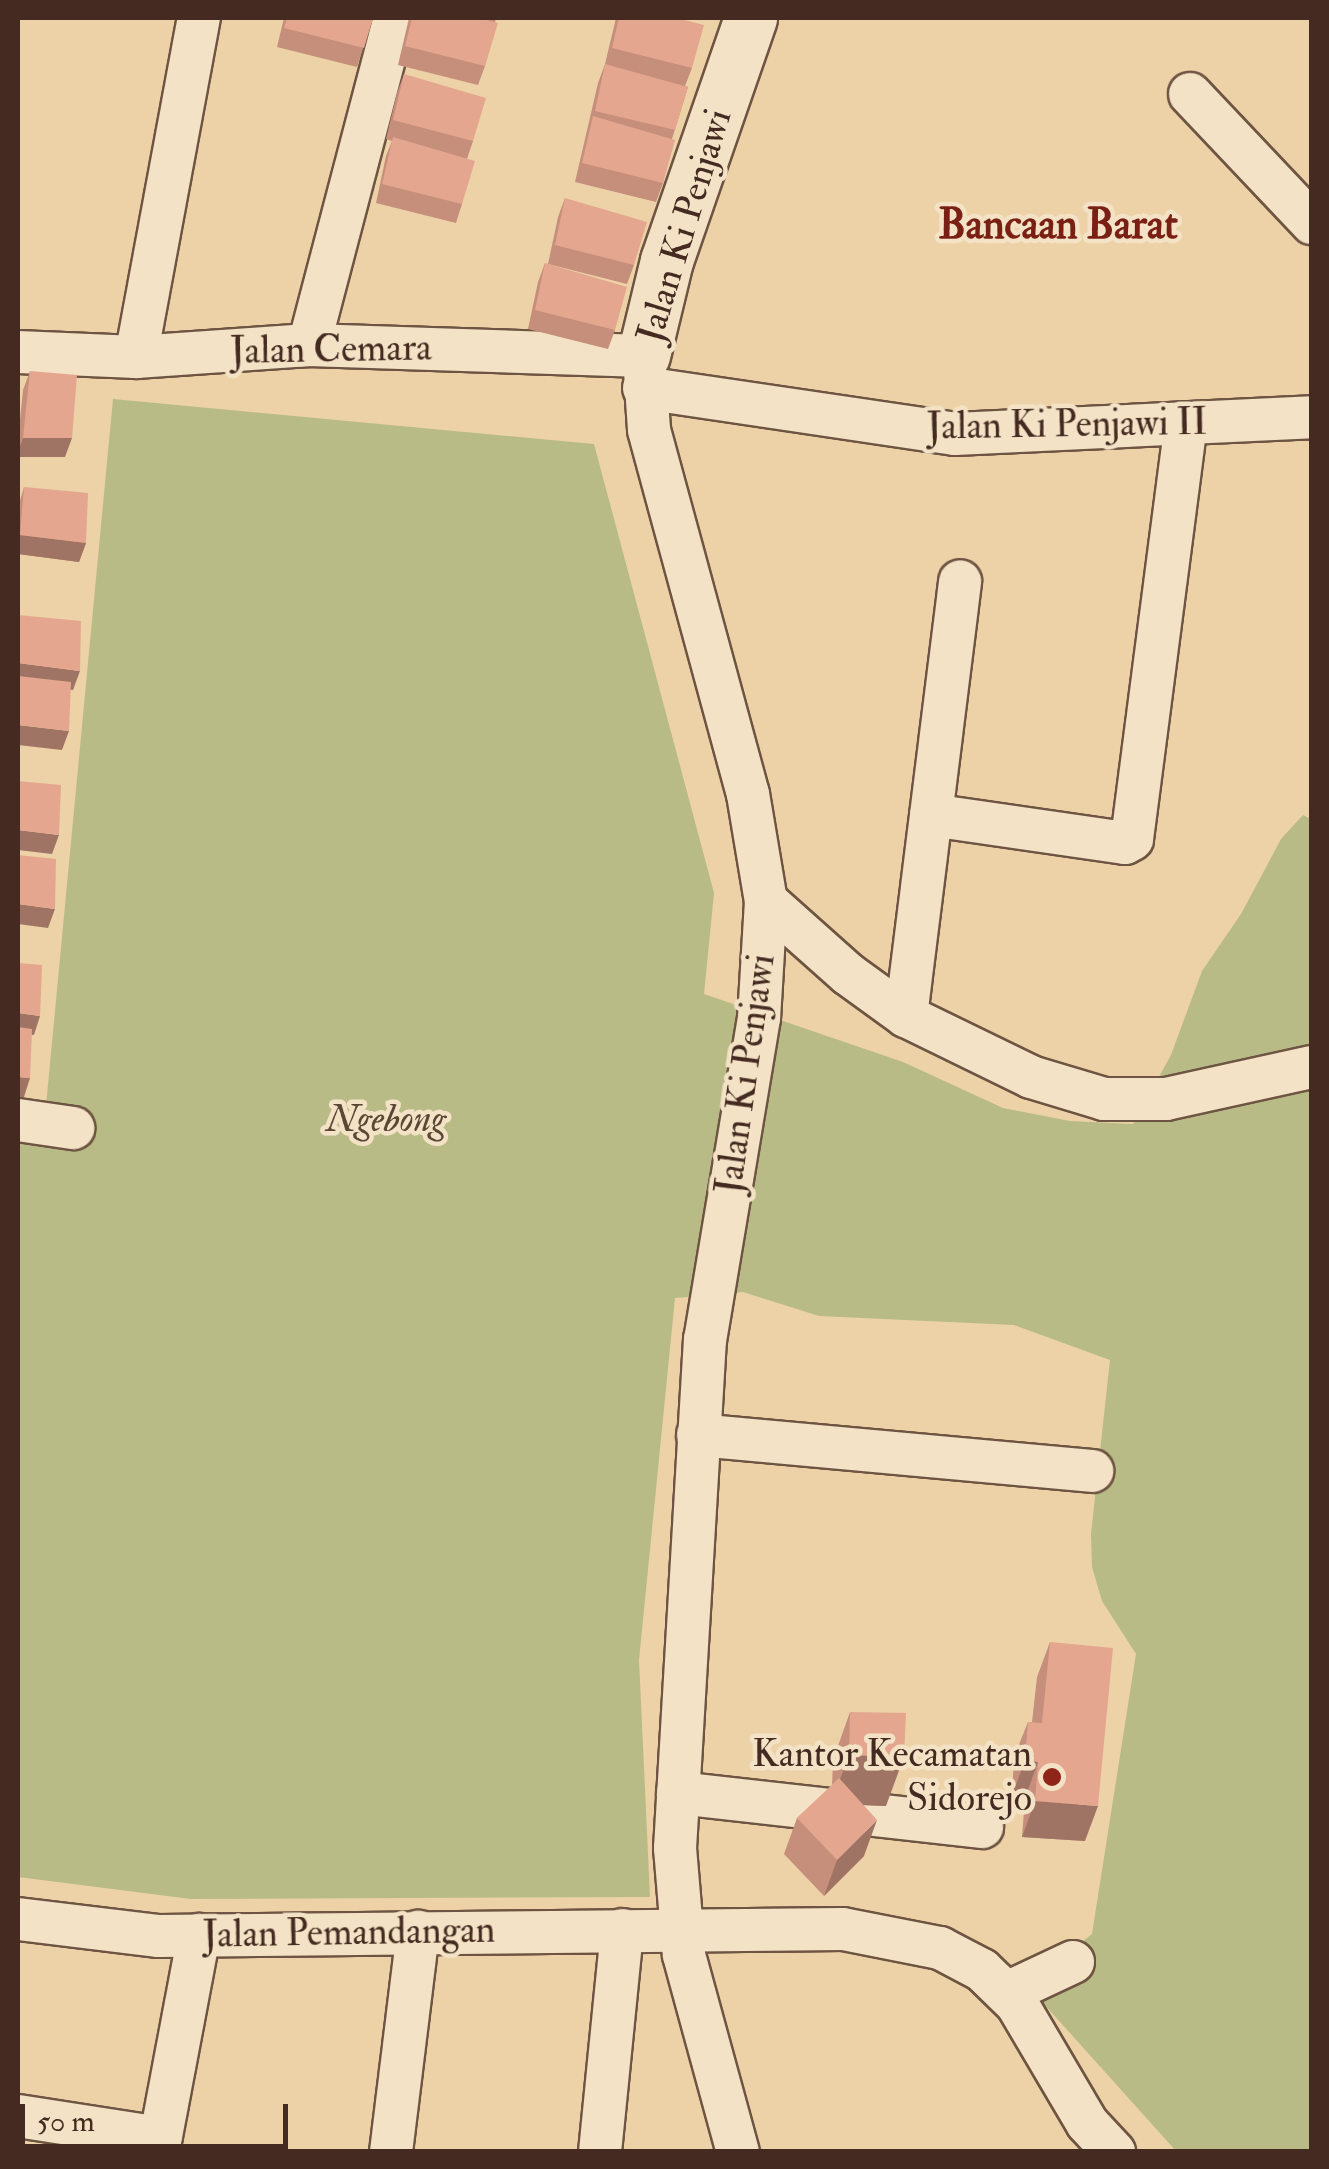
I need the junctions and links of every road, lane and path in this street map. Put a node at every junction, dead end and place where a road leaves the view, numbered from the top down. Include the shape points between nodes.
1 (199, 18) edge
2 (395, 18) edge
3 (752, 18) edge
4 (1190, 94) dead end
5 (1312, 224) edge
6 (309, 345) junction
7 (18, 352) edge
8 (136, 357) junction
9 (644, 372) junction
10 (1312, 417) edge
11 (1186, 424) junction
12 (960, 582) dead end
13 (931, 815) junction
14 (766, 901) junction
15 (906, 1016) junction
16 (1312, 1067) edge
17 (18, 1120) edge
18 (73, 1128) dead end
19 (698, 1435) junction
20 (1092, 1471) dead end
21 (678, 1794) junction
22 (982, 1827) dead end
23 (18, 1918) edge
24 (682, 1929) junction
25 (622, 1930) junction
26 (418, 1932) junction
27 (199, 1935) junction
28 (1073, 1962) dead end
29 (1007, 1993) junction
30 (18, 2116) edge
31 (159, 2145) edge
32 (391, 2152) edge
33 (600, 2152) edge
34 (738, 2152) edge
35 (1114, 2152) edge

1 - 8 street
2 - 6 street
3 - 9 street, Jalan Ki Penjawi via 667,261
4 - 5 street
6 - 8 street, Jalan Cemara
6 - 9 street, Jalan Cemara
7 - 8 street, Jalan Cemara
9 - 11 street, Jalan Ki Penjawi II via 955,434
9 - 14 street, Jalan Ki Penjawi via 648,430 748,794
10 - 11 street, Jalan Ki Penjawi II
11 - 13 street via 1132,839
12 - 13 street
13 - 15 street
14 - 15 street
14 - 19 street, Jalan Ki Penjawi via 764,974 704,1339
15 - 16 street via 1031,1077 1104,1099 1166,1099
17 - 18 street
19 - 20 street
19 - 21 street, Jalan Ki Penjawi
21 - 22 street
21 - 24 street, Jalan Ki Penjawi
23 - 27 street, Jalan Pemandangan
24 - 25 street, Jalan Pemandangan
24 - 29 street, Jalan Pemandangan via 843,1929 940,1948 964,1958
24 - 34 street, Jalan Ki Penjawi
25 - 26 street, Jalan Pemandangan
25 - 33 street
26 - 27 street, Jalan Pemandangan
26 - 32 street
27 - 31 street
28 - 29 street
29 - 35 street, Jalan Pemandangan via 1087,2123
30 - 31 street

